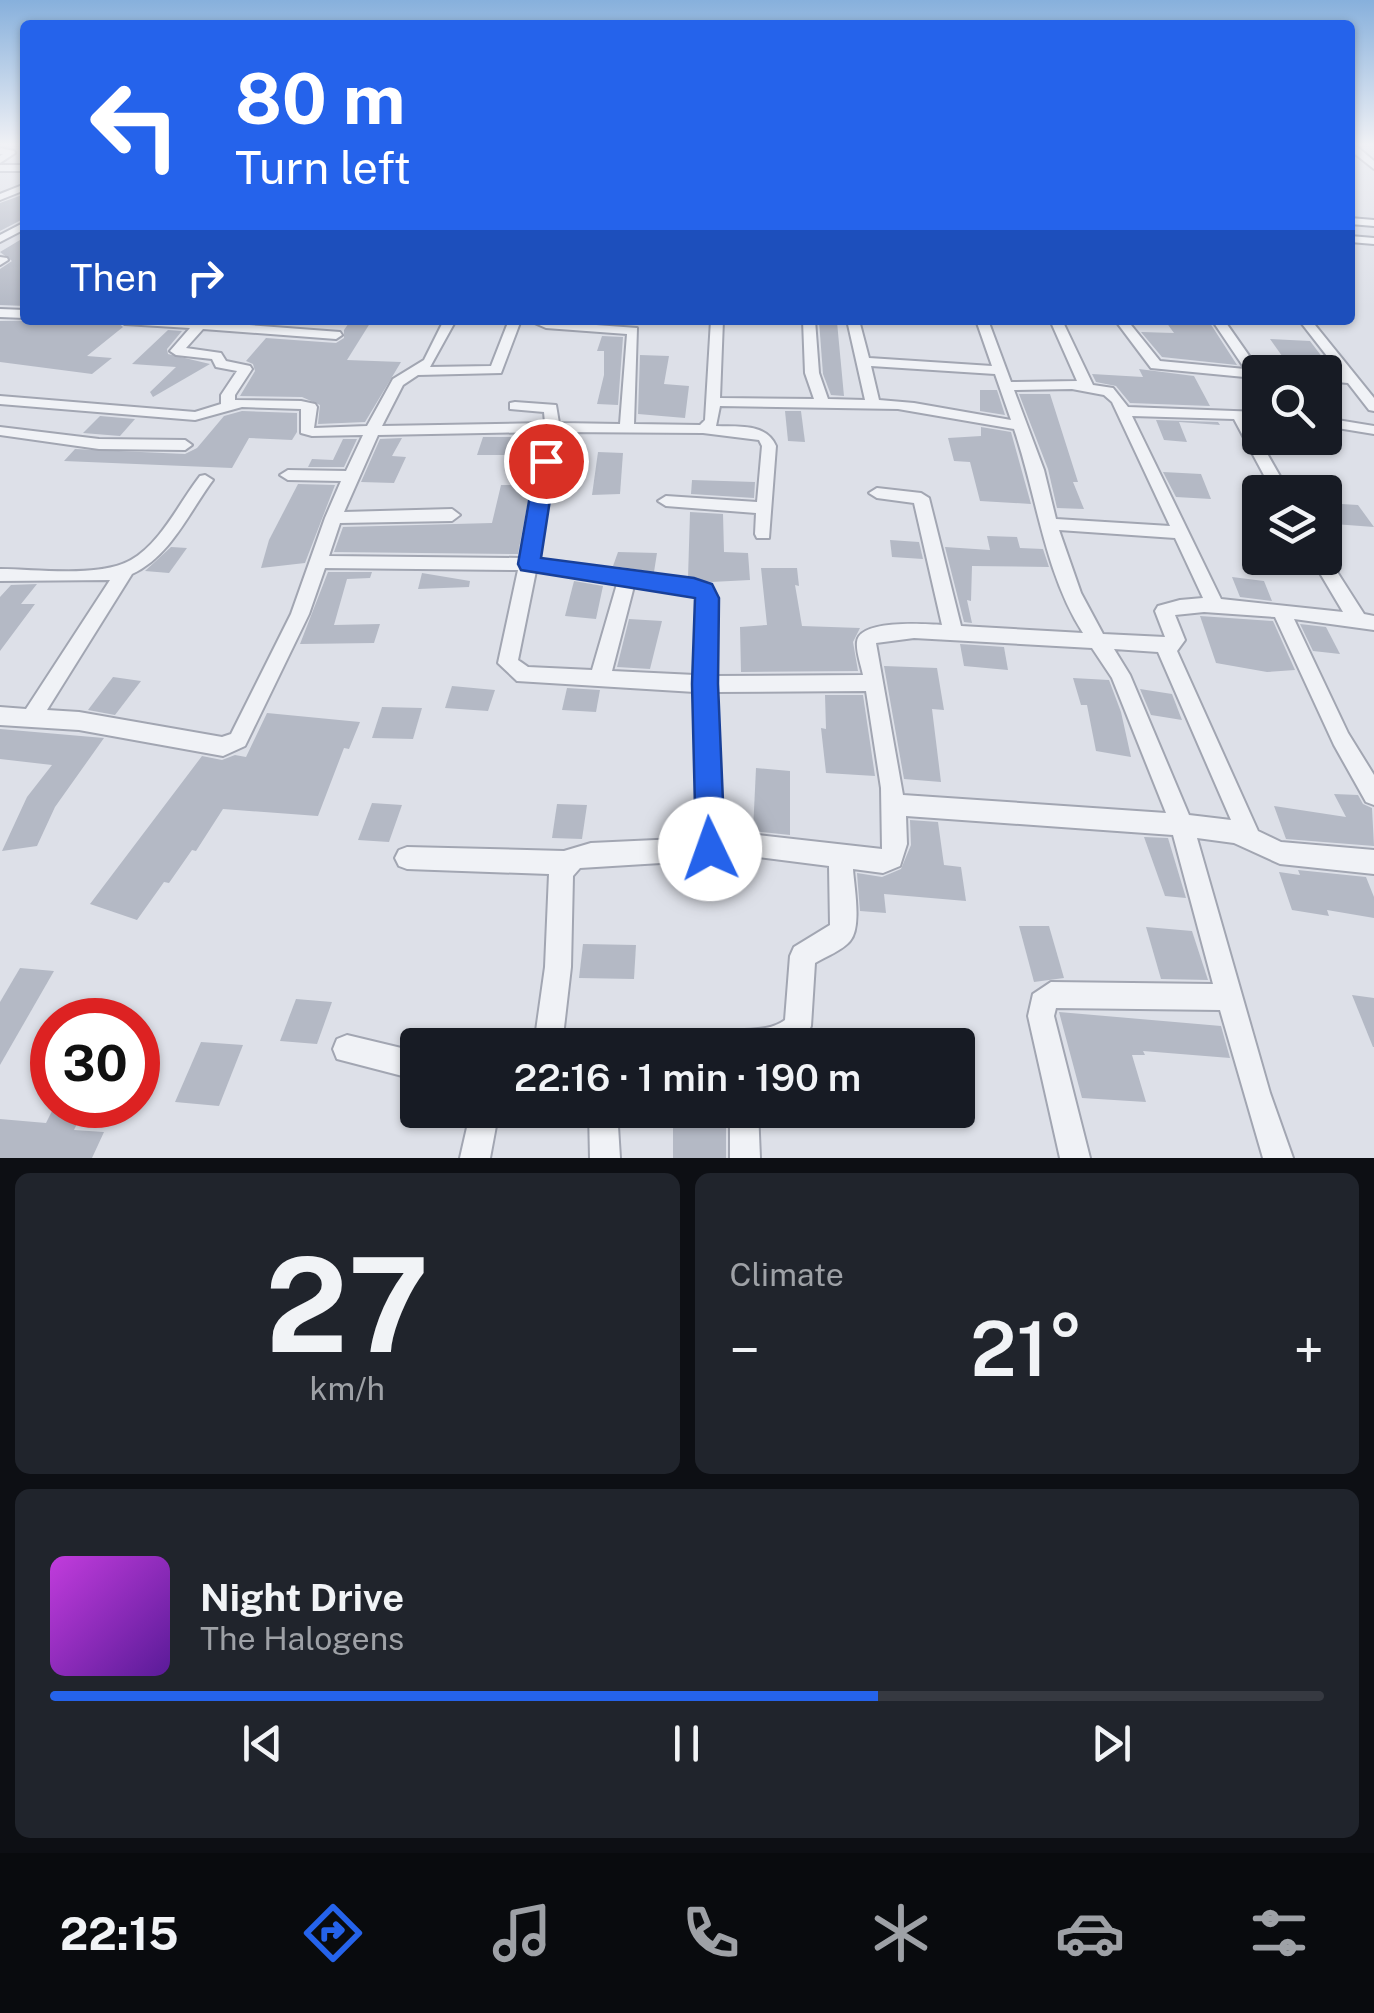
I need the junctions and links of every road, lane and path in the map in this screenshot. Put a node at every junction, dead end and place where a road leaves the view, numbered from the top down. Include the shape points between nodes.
1 (201, 325) edge
2 (297, 325) edge
3 (448, 325) edge
4 (512, 325) edge
5 (561, 325) edge
6 (717, 325) edge
7 (809, 325) edge
8 (854, 325) edge
9 (984, 325) edge
10 (1058, 325) edge
11 (1125, 325) edge
12 (1222, 325) edge
13 (1309, 325) edge
14 (336, 334) dead end
15 (1244, 355) edge
16 (862, 362) junction
17 (998, 370) junction
18 (416, 371) junction
19 (1242, 373) edge
20 (1342, 379) edge
21 (1352, 379) junction
22 (1007, 386) junction
23 (1078, 388) junction
24 (0, 400) edge
25 (713, 402) junction
26 (873, 404) junction
27 (228, 406) junction
28 (516, 406) dead end
29 (823, 406) junction
30 (1374, 407) edge
31 (1124, 412) junction
32 (1238, 414) junction
33 (1242, 414) edge
34 (1020, 425) junction
35 (1342, 425) edge
36 (552, 427) junction
37 (628, 429) junction
38 (703, 429) junction
39 (1374, 430) edge
40 (0, 431) edge
41 (374, 432) junction
42 (185, 446) dead end
43 (288, 475) dead end
44 (1272, 475) edge
45 (351, 476) junction
46 (206, 480) dead end
47 (876, 493) dead end
48 (666, 502) dead end
49 (764, 508) junction
50 (452, 515) dead end
51 (333, 518) junction
52 (1049, 524) junction
53 (1181, 533) junction
54 (763, 534) dead end
55 (319, 562) junction
56 (529, 564) junction
57 (126, 569) junction
58 (0, 575) edge
59 (1332, 575) edge
60 (628, 576) junction
61 (1216, 606) junction
62 (1282, 612) junction
63 (1368, 625) edge
64 (954, 633) junction
65 (1100, 640) junction
66 (1165, 645) junction
67 (600, 678) junction
68 (872, 682) junction
69 (705, 684) junction
70 (0, 716) edge
71 (32, 716) junction
72 (1374, 795) edge
73 (894, 805) junction
74 (1182, 825) junction
75 (1250, 838) junction
76 (710, 849) junction
77 (840, 856) junction
78 (407, 858) dead end
79 (1374, 862) edge
80 (566, 863) junction
81 (1229, 997) junction
82 (550, 1028) edge
83 (796, 1028) edge
84 (347, 1049) dead end
85 (400, 1062) edge
86 (481, 1128) edge
87 (604, 1128) edge
88 (744, 1128) edge
89 (475, 1158) edge
90 (605, 1158) edge
91 (745, 1158) edge
92 (1075, 1158) edge
93 (1278, 1158) edge

1 - 27 street via 176,351 216,356 221,364 245,369
2 - 14 street
3 - 18 street via 429,362
4 - 18 street via 496,370
5 - 37 street via 634,330
6 - 25 street
7 - 29 street via 812,373
8 - 16 street
9 - 17 street
10 - 23 street via 1086,381
11 - 19 street via 1156,365
12 - 15 street
13 - 21 street
16 - 17 street
16 - 26 street
17 - 22 street
18 - 41 street via 398,382
20 - 21 street
21 - 30 street
22 - 23 street
22 - 34 street
23 - 31 street via 1108,392
24 - 27 street via 194,416
25 - 29 street
25 - 38 street via 712,422
26 - 29 street
26 - 34 street
27 - 41 street via 310,407 306,430
28 - 36 street via 550,408
31 - 32 street
31 - 53 street
32 - 33 street
32 - 44 street
34 - 52 street
35 - 39 street
36 - 37 street
36 - 41 street
36 - 56 street
37 - 38 street
38 - 49 street via 765,437
40 - 42 street
41 - 45 street
43 - 45 street
45 - 51 street
46 - 57 street via 147,557
47 - 64 street via 921,498
48 - 49 street
49 - 54 street
50 - 51 street
51 - 55 street
52 - 53 street
52 - 65 street via 1078,606
53 - 61 street
55 - 56 street
55 - 71 street via 274,671 232,744
56 - 60 street
56 - 67 street via 508,663 524,675
57 - 58 street
57 - 71 street
59 - 63 street
60 - 67 street
60 - 69 street via 704,590
61 - 62 street
61 - 66 street via 1164,611 1176,640
62 - 63 street
62 - 72 street
64 - 65 street
64 - 68 street via 876,634 866,640
65 - 66 street
65 - 74 street
66 - 75 street
67 - 69 street
68 - 69 street
68 - 73 street
69 - 76 street
70 - 71 street
73 - 74 street
73 - 77 street via 898,848 892,858
74 - 75 street
74 - 81 street
75 - 79 street via 1280,853
76 - 77 street via 758,846
76 - 80 street via 591,854
77 - 83 street via 844,919 840,933 803,956
78 - 80 street
80 - 82 street
81 - 92 street via 1051,995 1042,1003
81 - 93 street
84 - 85 street
86 - 89 street
87 - 90 street
88 - 91 street

